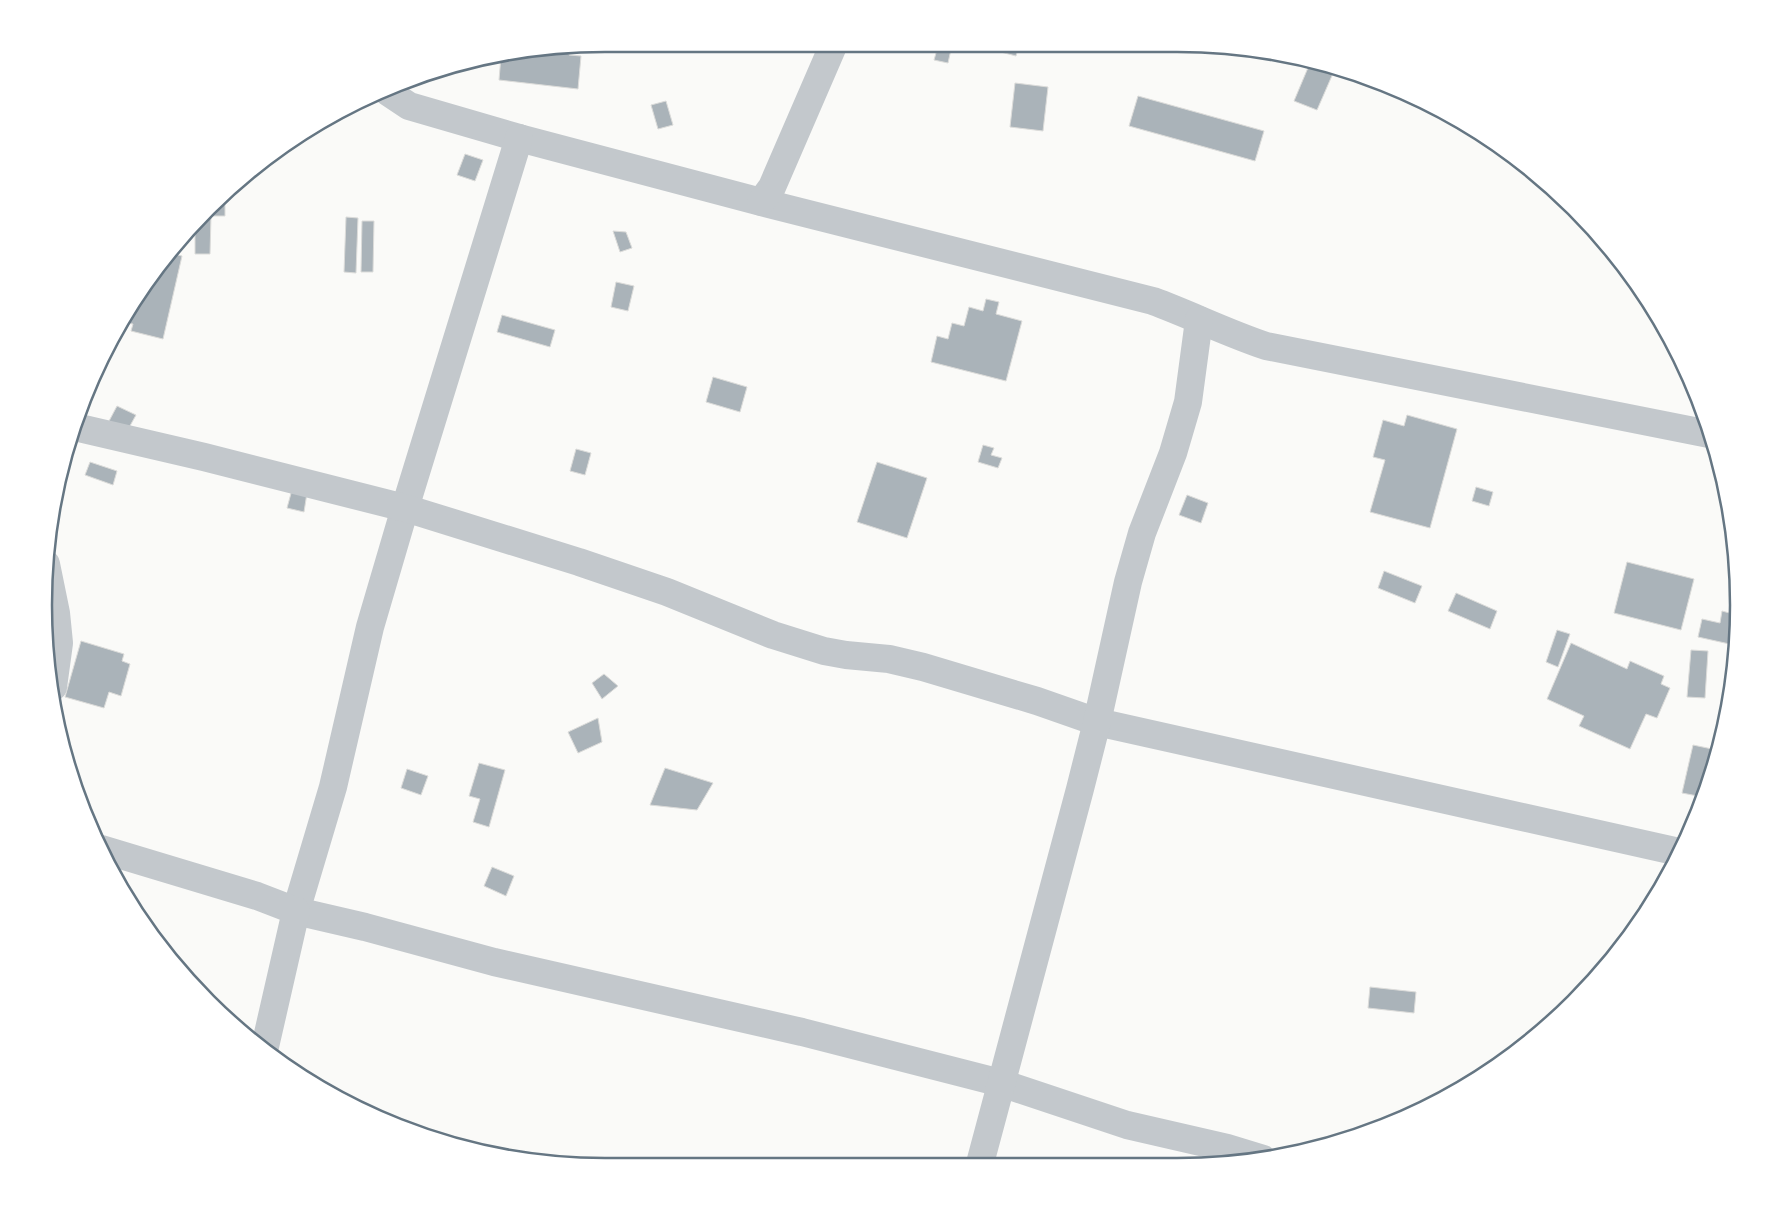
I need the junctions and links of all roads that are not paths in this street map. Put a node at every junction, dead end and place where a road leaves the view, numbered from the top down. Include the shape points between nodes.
1 (830, 52) edge
2 (393, 95) edge
3 (519, 138) junction
4 (761, 202) junction
5 (1200, 320) junction
6 (82, 429) edge
7 (1702, 433) edge
8 (405, 508) junction
9 (53, 597) edge
10 (56, 665) edge
11 (1097, 722) junction
12 (1672, 850) edge
13 (111, 852) edge
14 (296, 911) junction
15 (267, 1042) edge
16 (1001, 1083) junction
17 (1247, 1154) edge
18 (981, 1158) edge

1 - 4 street via 772,187
2 - 3 street via 409,106
3 - 4 street
3 - 8 street
4 - 5 street via 1153,301
5 - 7 street via 1266,346
5 - 11 street via 1188,402 1173,453 1142,532
6 - 8 street
8 - 11 street via 668,592 773,635 815,648 923,667
8 - 14 street via 370,628 333,787
9 - 10 street via 59,643
11 - 12 street
11 - 16 street
13 - 14 street
14 - 15 street
14 - 16 street via 494,962 802,1032
16 - 17 street via 1126,1125
16 - 18 street

